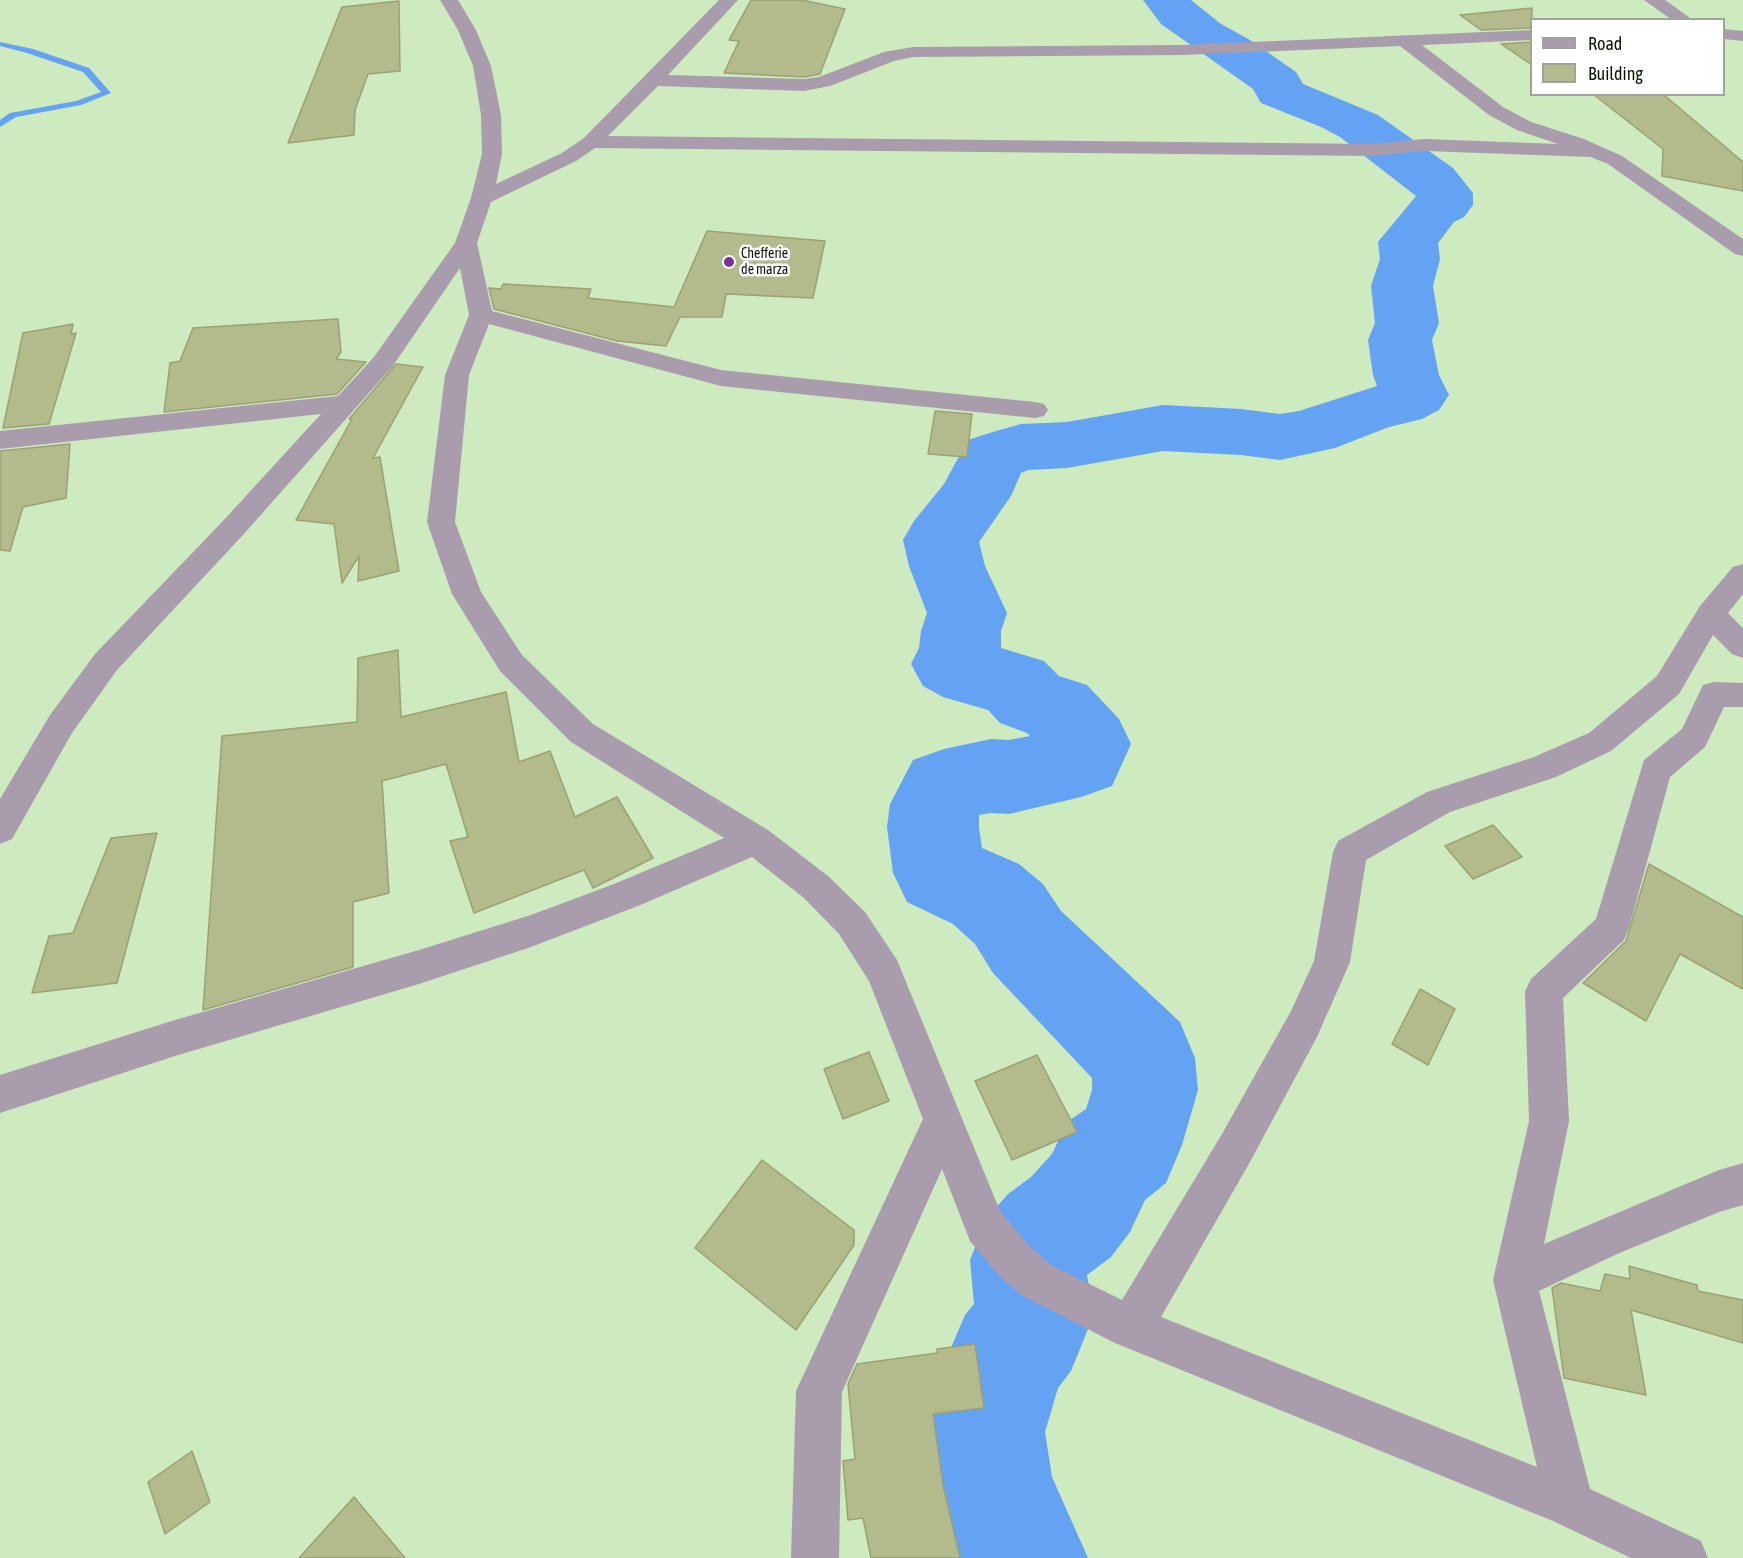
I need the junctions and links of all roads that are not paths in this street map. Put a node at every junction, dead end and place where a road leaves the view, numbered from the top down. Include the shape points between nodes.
1 (449, 0) edge
2 (729, 0) edge
3 (1658, 1) edge
4 (1682, 18) edge
5 (1725, 34) edge
6 (1530, 35) edge
7 (1743, 36) edge
8 (1406, 42) junction
9 (653, 80) junction
10 (591, 142) junction
11 (1597, 151) junction
12 (482, 198) junction
13 (466, 243) junction
14 (1743, 249) edge
15 (481, 315) junction
16 (343, 404) junction
17 (1035, 411) dead end
18 (0, 440) edge
19 (1743, 573) edge
20 (1710, 614) junction
21 (1743, 646) edge
22 (1743, 695) edge
23 (0, 829) edge
24 (756, 840) junction
25 (0, 1094) edge
26 (943, 1120) junction
27 (1743, 1184) edge
28 (1515, 1280) junction
29 (1131, 1327) junction
30 (1570, 1504) junction
31 (815, 1558) edge
32 (1684, 1558) edge

1 - 12 street via 482,66 492,154
2 - 9 street
3 - 4 street
5 - 7 street
6 - 8 street
8 - 9 street via 1115,51 913,52 804,85
8 - 11 street via 1496,111 1524,126
9 - 10 street
10 - 11 street via 1373,150 1425,145
10 - 12 street
11 - 14 street
12 - 13 street
13 - 15 street
13 - 16 street via 383,362
15 - 17 street via 721,378
15 - 24 street via 457,375 441,522 466,594 511,663 582,733
16 - 18 street
16 - 23 street via 232,530 106,662 61,724
19 - 20 street
20 - 21 street
20 - 29 street via 1668,685 1600,742 1544,767 1439,802 1350,852 1332,962 1304,1024
22 - 28 street via 1714,694 1694,738 1656,770 1611,928 1544,991 1548,1121
24 - 25 street via 531,930
24 - 26 street via 816,887 859,933 884,972
26 - 29 street via 985,1226 1025,1271
26 - 31 street via 819,1391
27 - 28 street via 1602,1239
28 - 30 street
29 - 30 street
30 - 32 street

